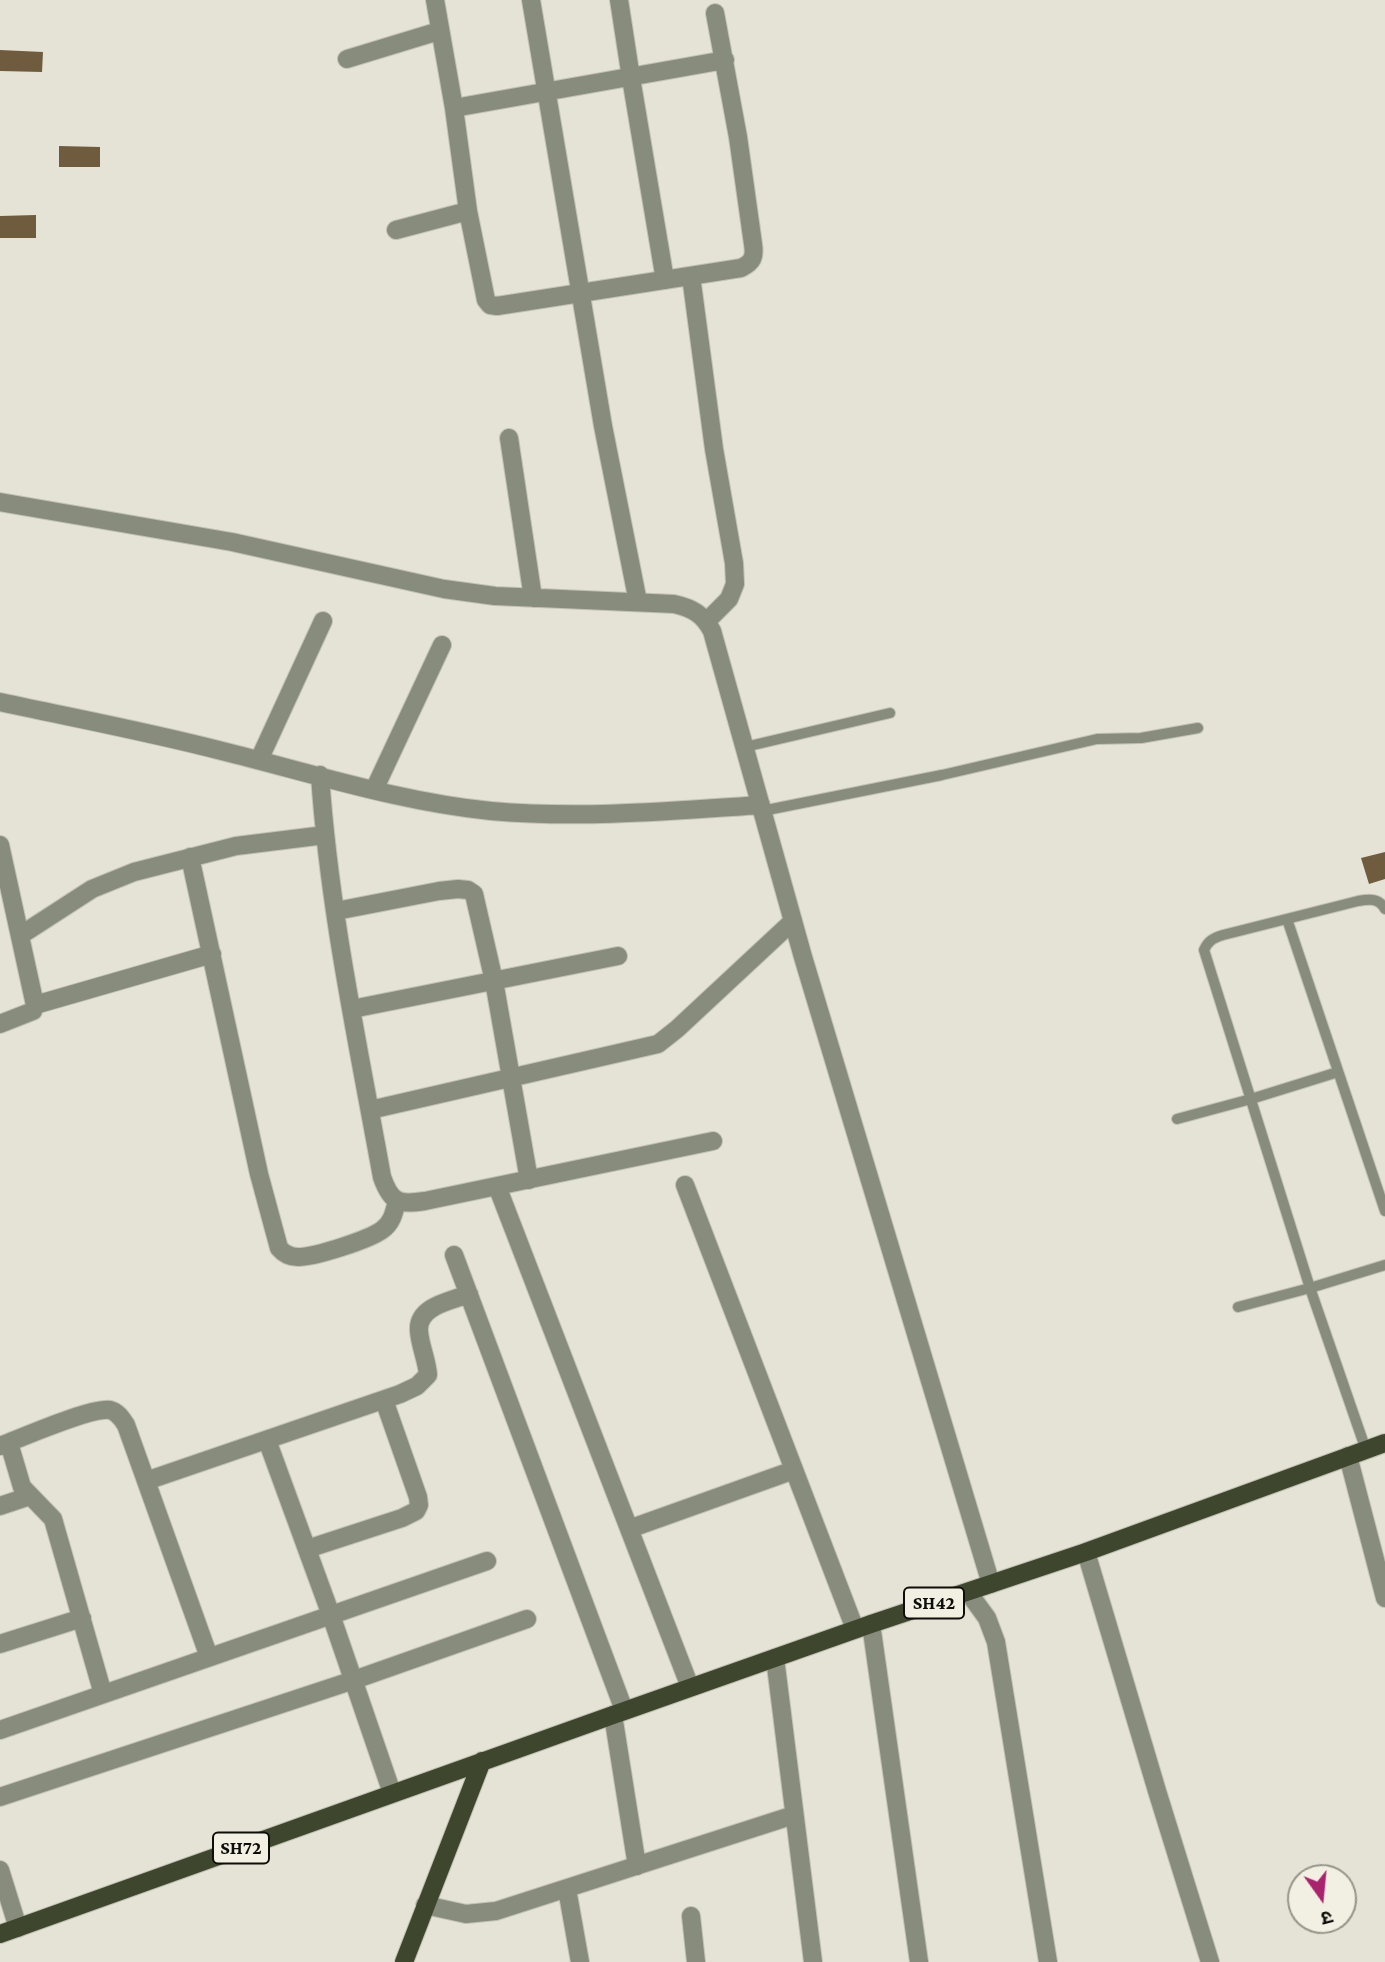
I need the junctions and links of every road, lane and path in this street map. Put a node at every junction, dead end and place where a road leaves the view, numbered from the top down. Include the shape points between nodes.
1 (435, 0) edge
2 (531, 0) edge
3 (619, 0) edge
4 (715, 13) dead end
5 (439, 31) junction
6 (347, 59) dead end
7 (725, 61) junction
8 (631, 78) junction
9 (546, 92) junction
10 (454, 108) junction
11 (468, 211) junction
12 (396, 230) dead end
13 (691, 276) junction
14 (665, 280) junction
15 (580, 293) junction
16 (509, 438) dead end
17 (0, 502) edge
18 (533, 598) junction
19 (638, 602) junction
20 (323, 621) dead end
21 (707, 621) junction
22 (442, 645) dead end
23 (0, 702) edge
24 (890, 713) dead end
25 (1198, 728) dead end
26 (744, 747) junction
27 (259, 760) junction
28 (320, 775) junction
29 (374, 790) junction
30 (761, 808) junction
31 (325, 835) junction
32 (0, 845) edge
33 (190, 857) junction
34 (1385, 909) edge
35 (336, 911) junction
36 (1287, 919) junction
37 (793, 921) junction
38 (20, 936) junction
39 (212, 954) junction
40 (618, 956) dead end
41 (494, 981) junction
42 (35, 1005) junction
43 (352, 1009) junction
44 (0, 1024) edge
45 (1338, 1072) junction
46 (511, 1077) junction
47 (1251, 1099) junction
48 (370, 1110) junction
49 (1177, 1119) dead end
50 (713, 1141) dead end
51 (529, 1180) junction
52 (685, 1185) dead end
53 (497, 1186) junction
54 (397, 1202) junction
55 (1385, 1211) edge
56 (454, 1255) dead end
57 (1385, 1265) edge
58 (1310, 1288) junction
59 (469, 1294) junction
60 (1238, 1307) dead end
61 (384, 1399) junction
62 (267, 1440) junction
63 (1385, 1443) edge
64 (4, 1445) edge
65 (1357, 1453) junction
66 (794, 1470) junction
67 (146, 1481) junction
68 (30, 1496) junction
69 (0, 1506) edge
70 (629, 1529) junction
71 (307, 1549) junction
72 (1086, 1552) junction
73 (487, 1561) dead end
74 (991, 1584) junction
75 (968, 1592) junction
76 (1385, 1598) edge
77 (331, 1615) junction
78 (82, 1618) junction
79 (527, 1619) dead end
80 (863, 1626) junction
81 (0, 1644) edge
82 (209, 1657) junction
83 (775, 1658) junction
84 (354, 1680) junction
85 (690, 1687) junction
86 (103, 1694) junction
87 (618, 1712) junction
88 (0, 1730) edge
89 (482, 1761) junction
90 (392, 1793) junction
91 (0, 1797) edge
92 (794, 1815) junction
93 (637, 1866) junction
94 (0, 1870) edge
95 (567, 1889) junction
96 (425, 1905) junction
97 (691, 1916) dead end
98 (18, 1928) junction
99 (0, 1934) edge
100 (404, 1962) edge
101 (580, 1962) edge
102 (696, 1962) edge
103 (813, 1962) edge
104 (919, 1962) edge
105 (1048, 1962) edge
106 (1210, 1962) edge

1 - 5 street
2 - 9 street
3 - 8 street
4 - 7 street
5 - 6 street
5 - 10 street
7 - 8 street
7 - 13 street via 754,255 751,263 741,268
8 - 9 street
8 - 14 street
9 - 10 street
9 - 15 street
10 - 11 street
11 - 12 street
11 - 15 street via 490,305
13 - 14 street
13 - 21 street via 735,584 729,599
14 - 15 street
15 - 19 street
16 - 18 street
17 - 18 street via 232,542 444,589
18 - 19 street
19 - 21 street via 689,607
20 - 27 street
21 - 26 street
22 - 29 street
23 - 27 street
24 - 26 lane
25 - 30 lane via 1141,738 1097,739 954,773
26 - 30 street
27 - 28 street
28 - 29 street
28 - 31 street
29 - 30 street via 490,811 550,814
30 - 37 street
31 - 33 street
31 - 35 street
32 - 38 street
33 - 38 street via 107,882
33 - 39 street
34 - 36 lane via 1381,903 1367,900
35 - 41 street via 439,891 468,890 478,903
35 - 43 street
36 - 45 lane
36 - 47 lane via 1213,939 1204,950
37 - 46 street via 658,1044
37 - 74 street
38 - 42 street
39 - 42 street
39 - 54 street via 279,1248 290,1256 307,1256 369,1237 389,1223
40 - 41 street
41 - 43 street
41 - 46 street
42 - 44 street via 33,1011
43 - 48 street
45 - 47 lane
45 - 55 lane
46 - 48 street
46 - 51 street
47 - 49 lane
47 - 58 lane
48 - 54 street via 382,1177
50 - 51 street
51 - 53 street
52 - 66 street
53 - 54 street via 408,1204
53 - 70 street
56 - 59 street
57 - 58 lane
58 - 60 lane
58 - 65 lane
59 - 61 street via 424,1314 418,1331 428,1375 417,1386
59 - 87 street
61 - 62 street
61 - 71 street via 418,1497 416,1511
62 - 67 street
62 - 71 street
63 - 65 main road, SH42
64 - 67 street via 110,1410 126,1425
64 - 68 street
65 - 72 main road, SH42
65 - 76 street
66 - 70 street
66 - 80 street
67 - 82 street
68 - 69 street
68 - 78 street via 53,1518
70 - 85 street
71 - 77 street
72 - 74 main road, SH42
72 - 106 street
73 - 77 street
74 - 75 main road, SH42
75 - 80 main road, SH42
75 - 105 street via 987,1618 996,1642
77 - 82 street
77 - 84 street
78 - 81 street
78 - 86 street
79 - 84 street
80 - 83 main road, SH42
80 - 104 street
82 - 86 street
83 - 85 main road, SH42
83 - 92 street
84 - 90 street
84 - 91 street
85 - 87 main road, SH42
86 - 88 street
87 - 89 main road, SH42
87 - 93 street
89 - 90 main road, SH72
89 - 96 main road
90 - 98 main road, SH72
92 - 93 street
92 - 103 street
93 - 95 street
94 - 98 street
95 - 96 street via 479,1914
95 - 101 street
96 - 100 main road
97 - 102 street
98 - 99 main road, SH72

